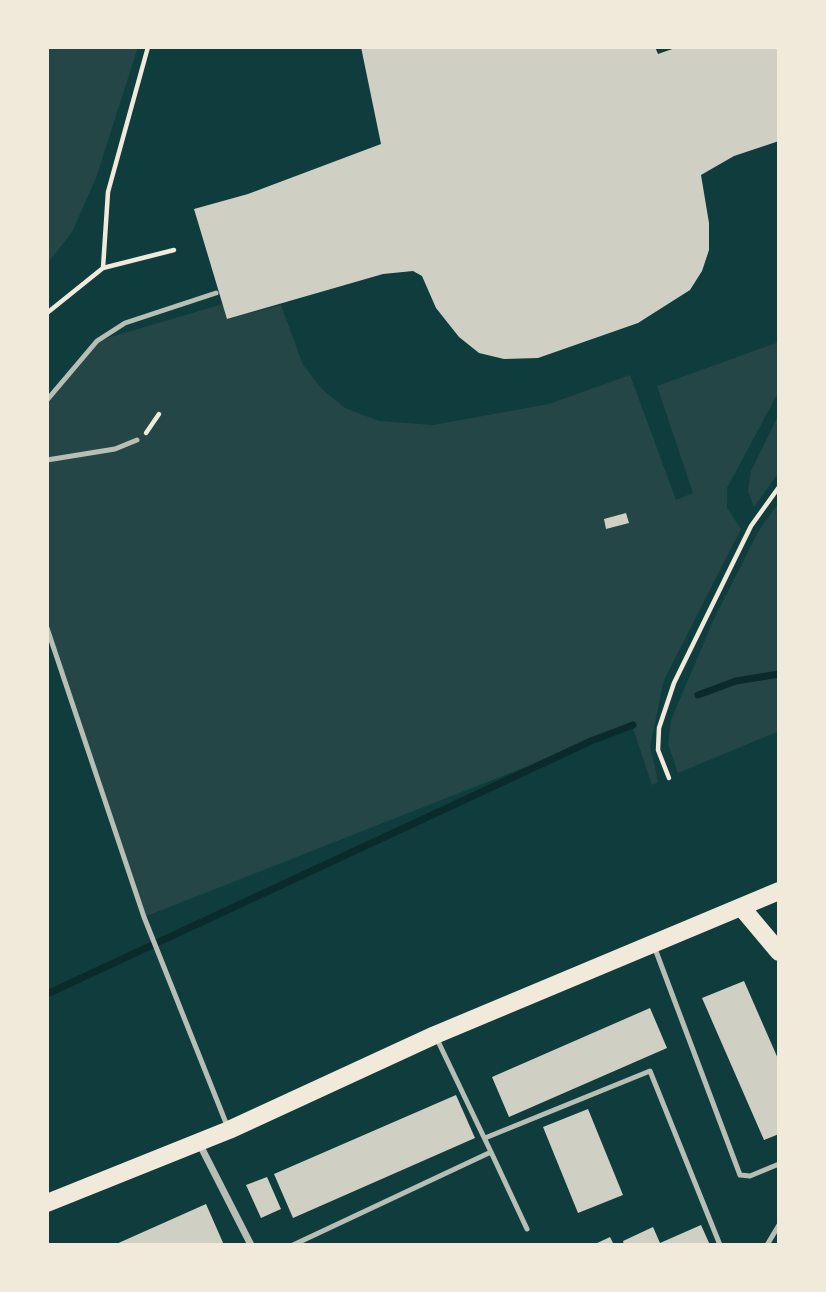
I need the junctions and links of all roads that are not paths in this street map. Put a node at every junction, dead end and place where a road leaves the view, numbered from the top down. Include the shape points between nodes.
1 (216, 293) dead end
2 (47, 400) edge
3 (137, 440) road end
4 (47, 460) edge
5 (47, 628) edge
6 (779, 891) edge
7 (743, 908) junction
8 (653, 943) junction
9 (779, 952) edge
10 (435, 1035) junction
11 (229, 1130) junction
12 (485, 1138) junction
13 (199, 1142) junction
14 (491, 1152) junction
15 (779, 1164) edge
16 (47, 1203) edge
17 (779, 1225) edge
18 (527, 1229) dead end
19 (251, 1245) edge
20 (292, 1245) edge
21 (720, 1245) edge
22 (767, 1245) edge

1 - 2 lane via 116,329 90,348
3 - 4 lane via 115,449
5 - 11 lane via 167,979
6 - 7 main road
7 - 8 main road
7 - 9 main road
8 - 10 main road
8 - 15 lane via 740,1175 750,1176
10 - 11 main road
10 - 12 lane
11 - 13 main road
12 - 14 lane
12 - 21 lane via 650,1071
13 - 16 main road
13 - 19 street
14 - 18 lane
14 - 20 lane
17 - 22 lane

